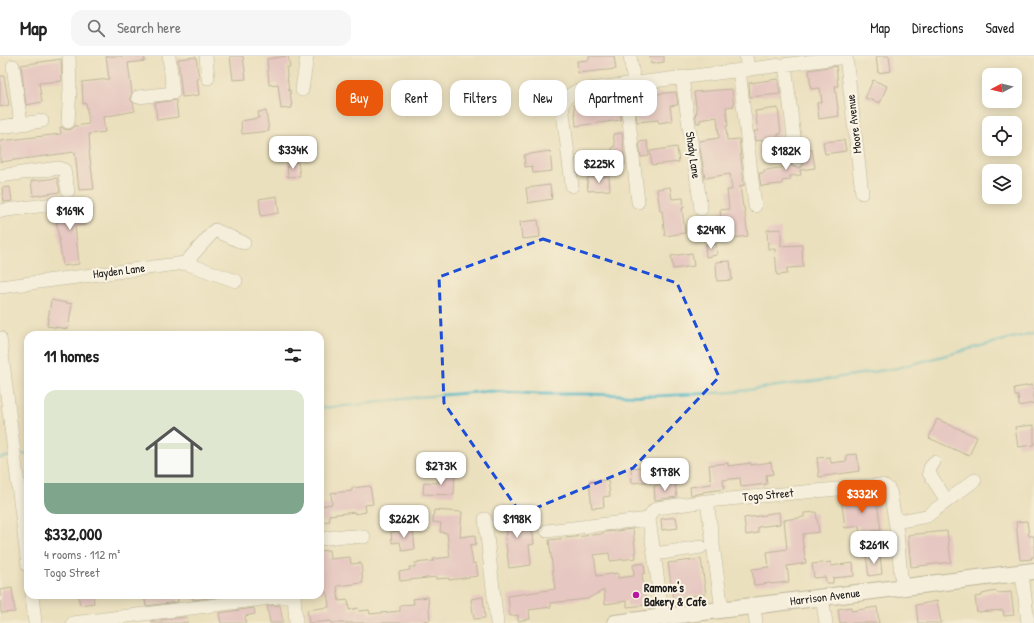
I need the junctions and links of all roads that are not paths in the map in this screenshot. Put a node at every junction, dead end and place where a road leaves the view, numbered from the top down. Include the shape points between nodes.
1 (69, 56) edge
2 (168, 56) edge
3 (206, 56) edge
4 (307, 56) edge
5 (630, 56) edge
6 (746, 56) edge
7 (846, 56) edge
8 (785, 65) junction
9 (13, 66) dead end
10 (743, 70) junction
11 (208, 78) dead end
12 (682, 78) junction
13 (629, 80) edge
14 (657, 81) edge
15 (302, 90) dead end
16 (575, 92) edge
17 (138, 97) dead end
18 (631, 116) edge
19 (42, 121) dead end
20 (68, 122) dead end
21 (21, 124) junction
22 (0, 127) edge
23 (797, 160) dead end
24 (0, 176) edge
25 (572, 186) dead end
26 (68, 191) dead end
27 (862, 193) dead end
28 (638, 202) dead end
29 (54, 204) dead end
30 (756, 206) dead end
31 (701, 209) dead end
32 (0, 211) edge
33 (244, 243) dead end
34 (185, 263) junction
35 (236, 281) dead end
36 (0, 287) edge
37 (0, 338) edge
38 (934, 462) dead end
39 (975, 480) dead end
40 (707, 501) junction
41 (947, 501) junction
42 (650, 516) junction
43 (484, 518) dead end
44 (895, 522) junction
45 (547, 531) dead end
46 (24, 533) edge
47 (364, 536) dead end
48 (324, 538) edge
49 (701, 547) dead end
50 (655, 554) junction
51 (1028, 572) edge
52 (902, 587) junction
53 (822, 597) junction
54 (32, 599) edge
55 (262, 599) edge
56 (294, 599) edge
57 (754, 606) junction
58 (722, 610) junction
59 (663, 617) junction
60 (687, 619) edge
61 (35, 623) edge
62 (73, 623) edge
63 (296, 623) edge
64 (497, 623) edge
65 (616, 623) edge
66 (756, 623) edge
67 (826, 623) edge
68 (1028, 623) edge

1 - 20 street
2 - 17 street via 173,93
3 - 11 street
4 - 15 street
5 - 13 street
6 - 10 street
7 - 8 street
7 - 27 street, Moore Avenue
8 - 10 street
8 - 23 street
9 - 21 street
10 - 12 street
10 - 30 street
12 - 14 street
12 - 31 street, Shady Lane
16 - 25 street via 566,98 562,105
18 - 28 street
19 - 21 street
21 - 22 street
24 - 26 street via 58,168 64,170
29 - 32 street
33 - 34 street via 215,230
34 - 35 street, Hayden Lane
34 - 36 street, Hayden Lane
37 - 46 street
38 - 41 street via 928,473
39 - 41 street
40 - 42 street, Togo Street via 657,508
40 - 44 street, Togo Street via 881,485 890,491
40 - 58 street
41 - 44 street via 927,516
42 - 45 street, Togo Street
42 - 50 street
43 - 64 street
44 - 52 street
47 - 48 street
49 - 50 street
50 - 59 street
51 - 52 main road, Harrison Avenue
51 - 68 street
52 - 53 main road, Harrison Avenue
53 - 57 main road, Harrison Avenue
53 - 67 street
54 - 61 street
55 - 62 street
56 - 63 street
57 - 58 main road, Harrison Avenue
57 - 66 street
58 - 60 main road, Harrison Avenue
59 - 60 main road, Harrison Avenue
59 - 65 main road, Harrison Avenue

